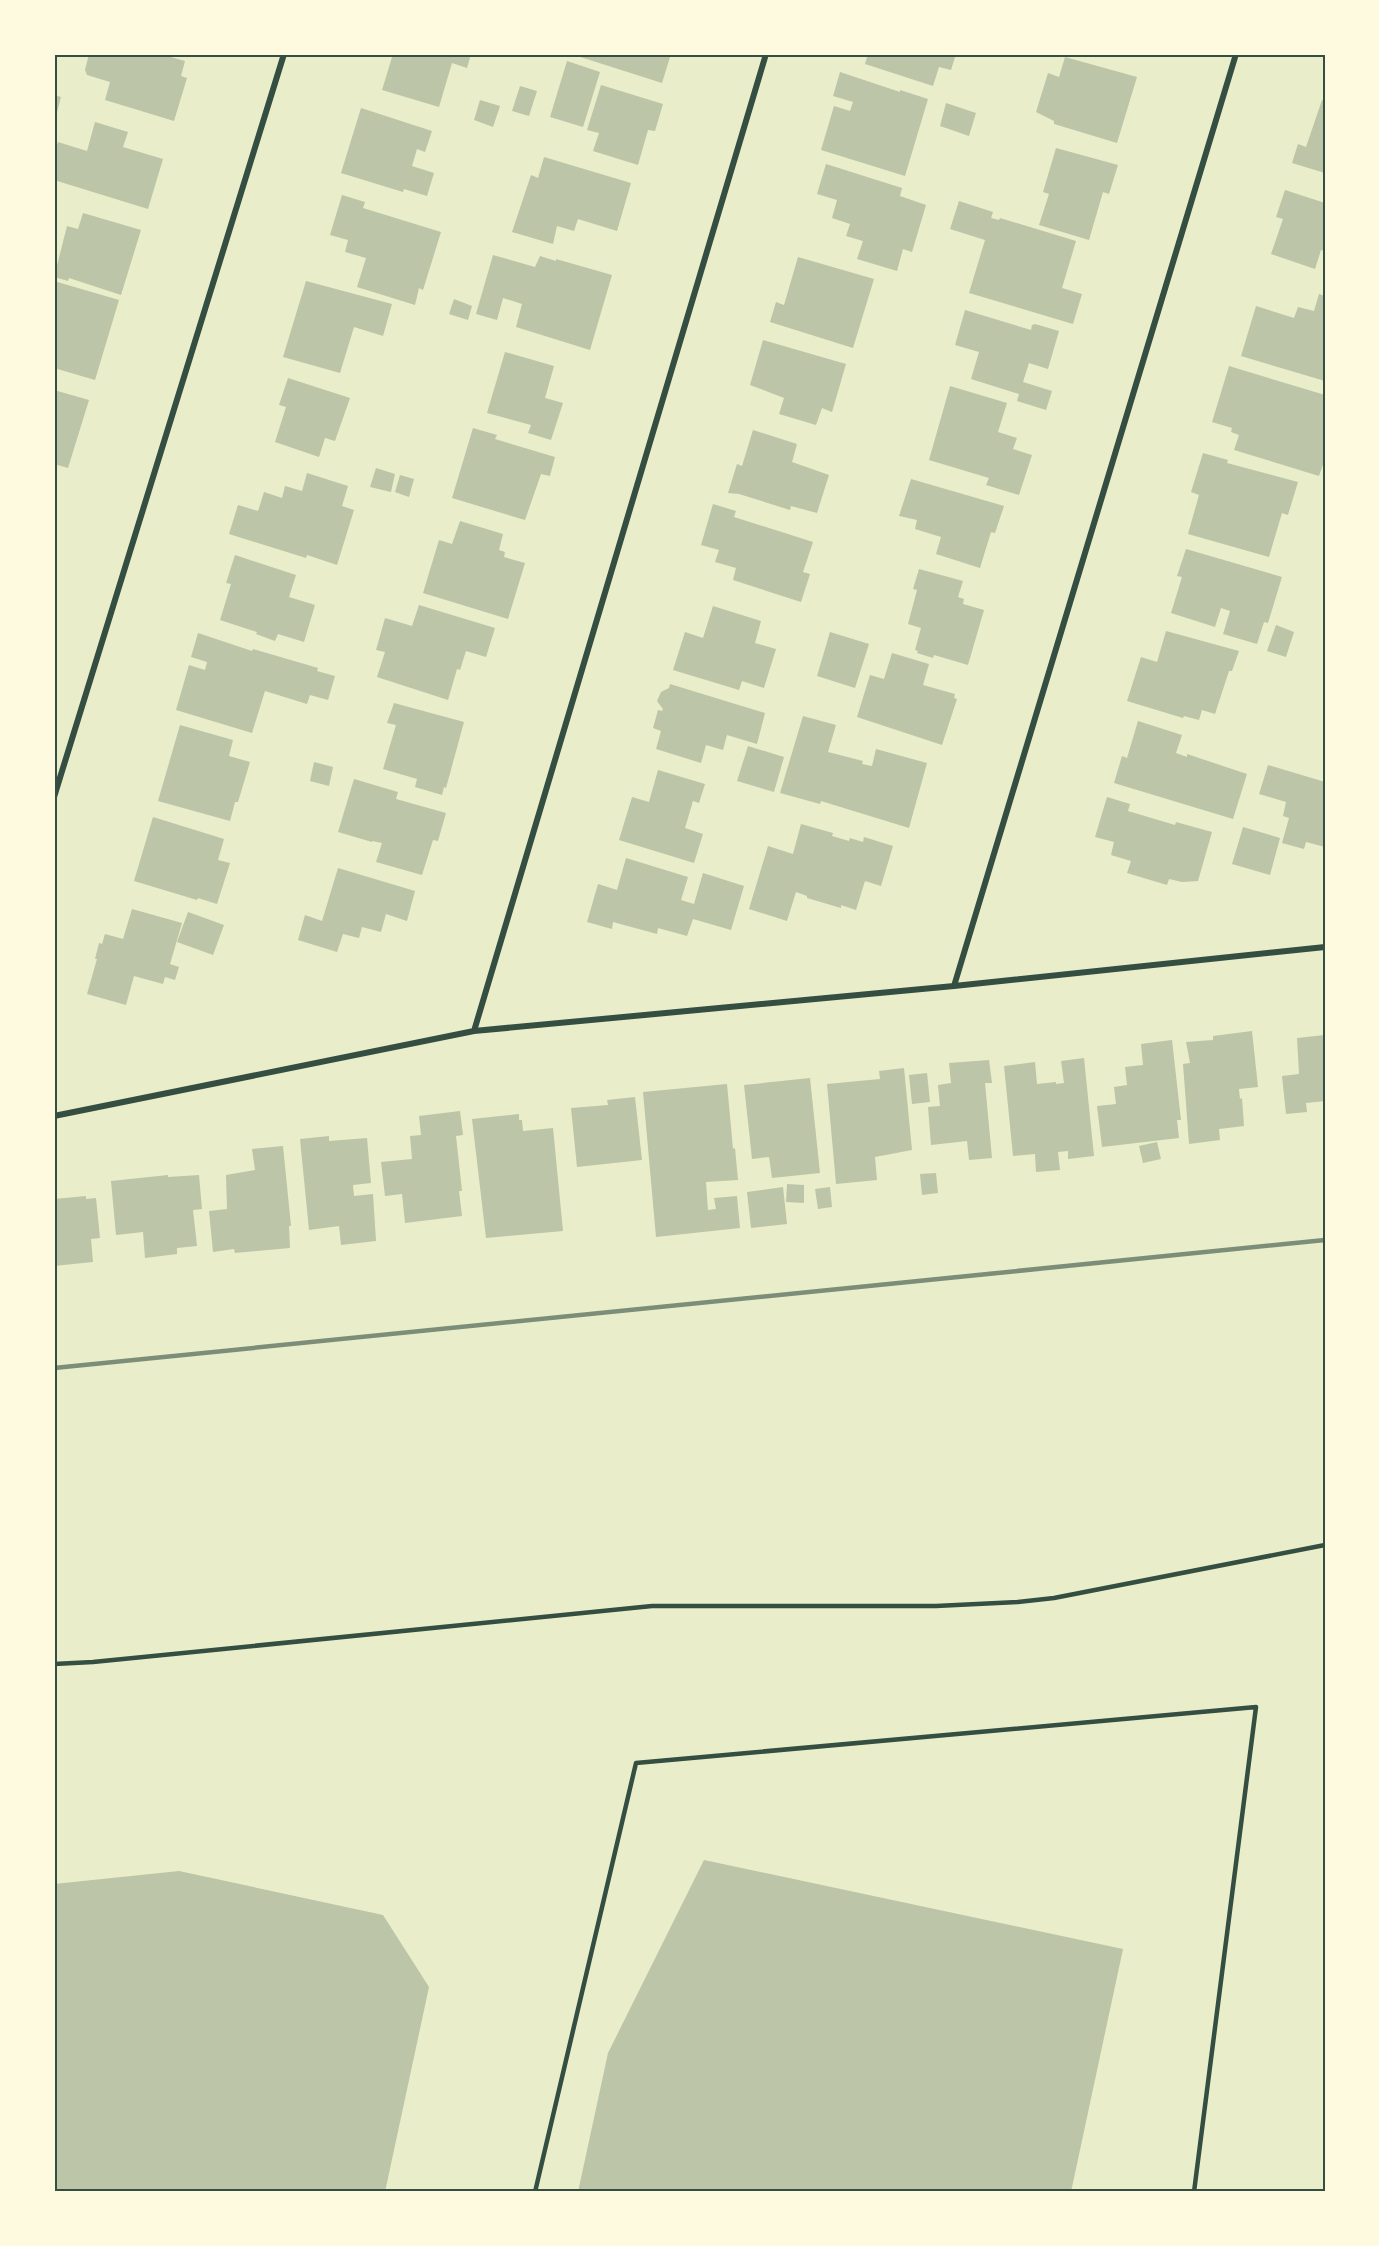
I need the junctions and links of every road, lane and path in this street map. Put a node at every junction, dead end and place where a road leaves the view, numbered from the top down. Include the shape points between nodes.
1 (284, 54) edge
2 (766, 54) edge
3 (1236, 54) edge
4 (54, 797) edge
5 (1325, 947) edge
6 (954, 986) junction
7 (474, 1032) junction
8 (54, 1116) edge
9 (1325, 1545) edge
10 (54, 1664) edge
11 (535, 2192) edge
12 (1194, 2192) edge

1 - 4 street
2 - 7 street
3 - 6 street
5 - 6 street
6 - 7 street
7 - 8 street
9 - 10 lane via 1018,1602 936,1606 652,1606
11 - 12 lane via 636,1763 1256,1707

